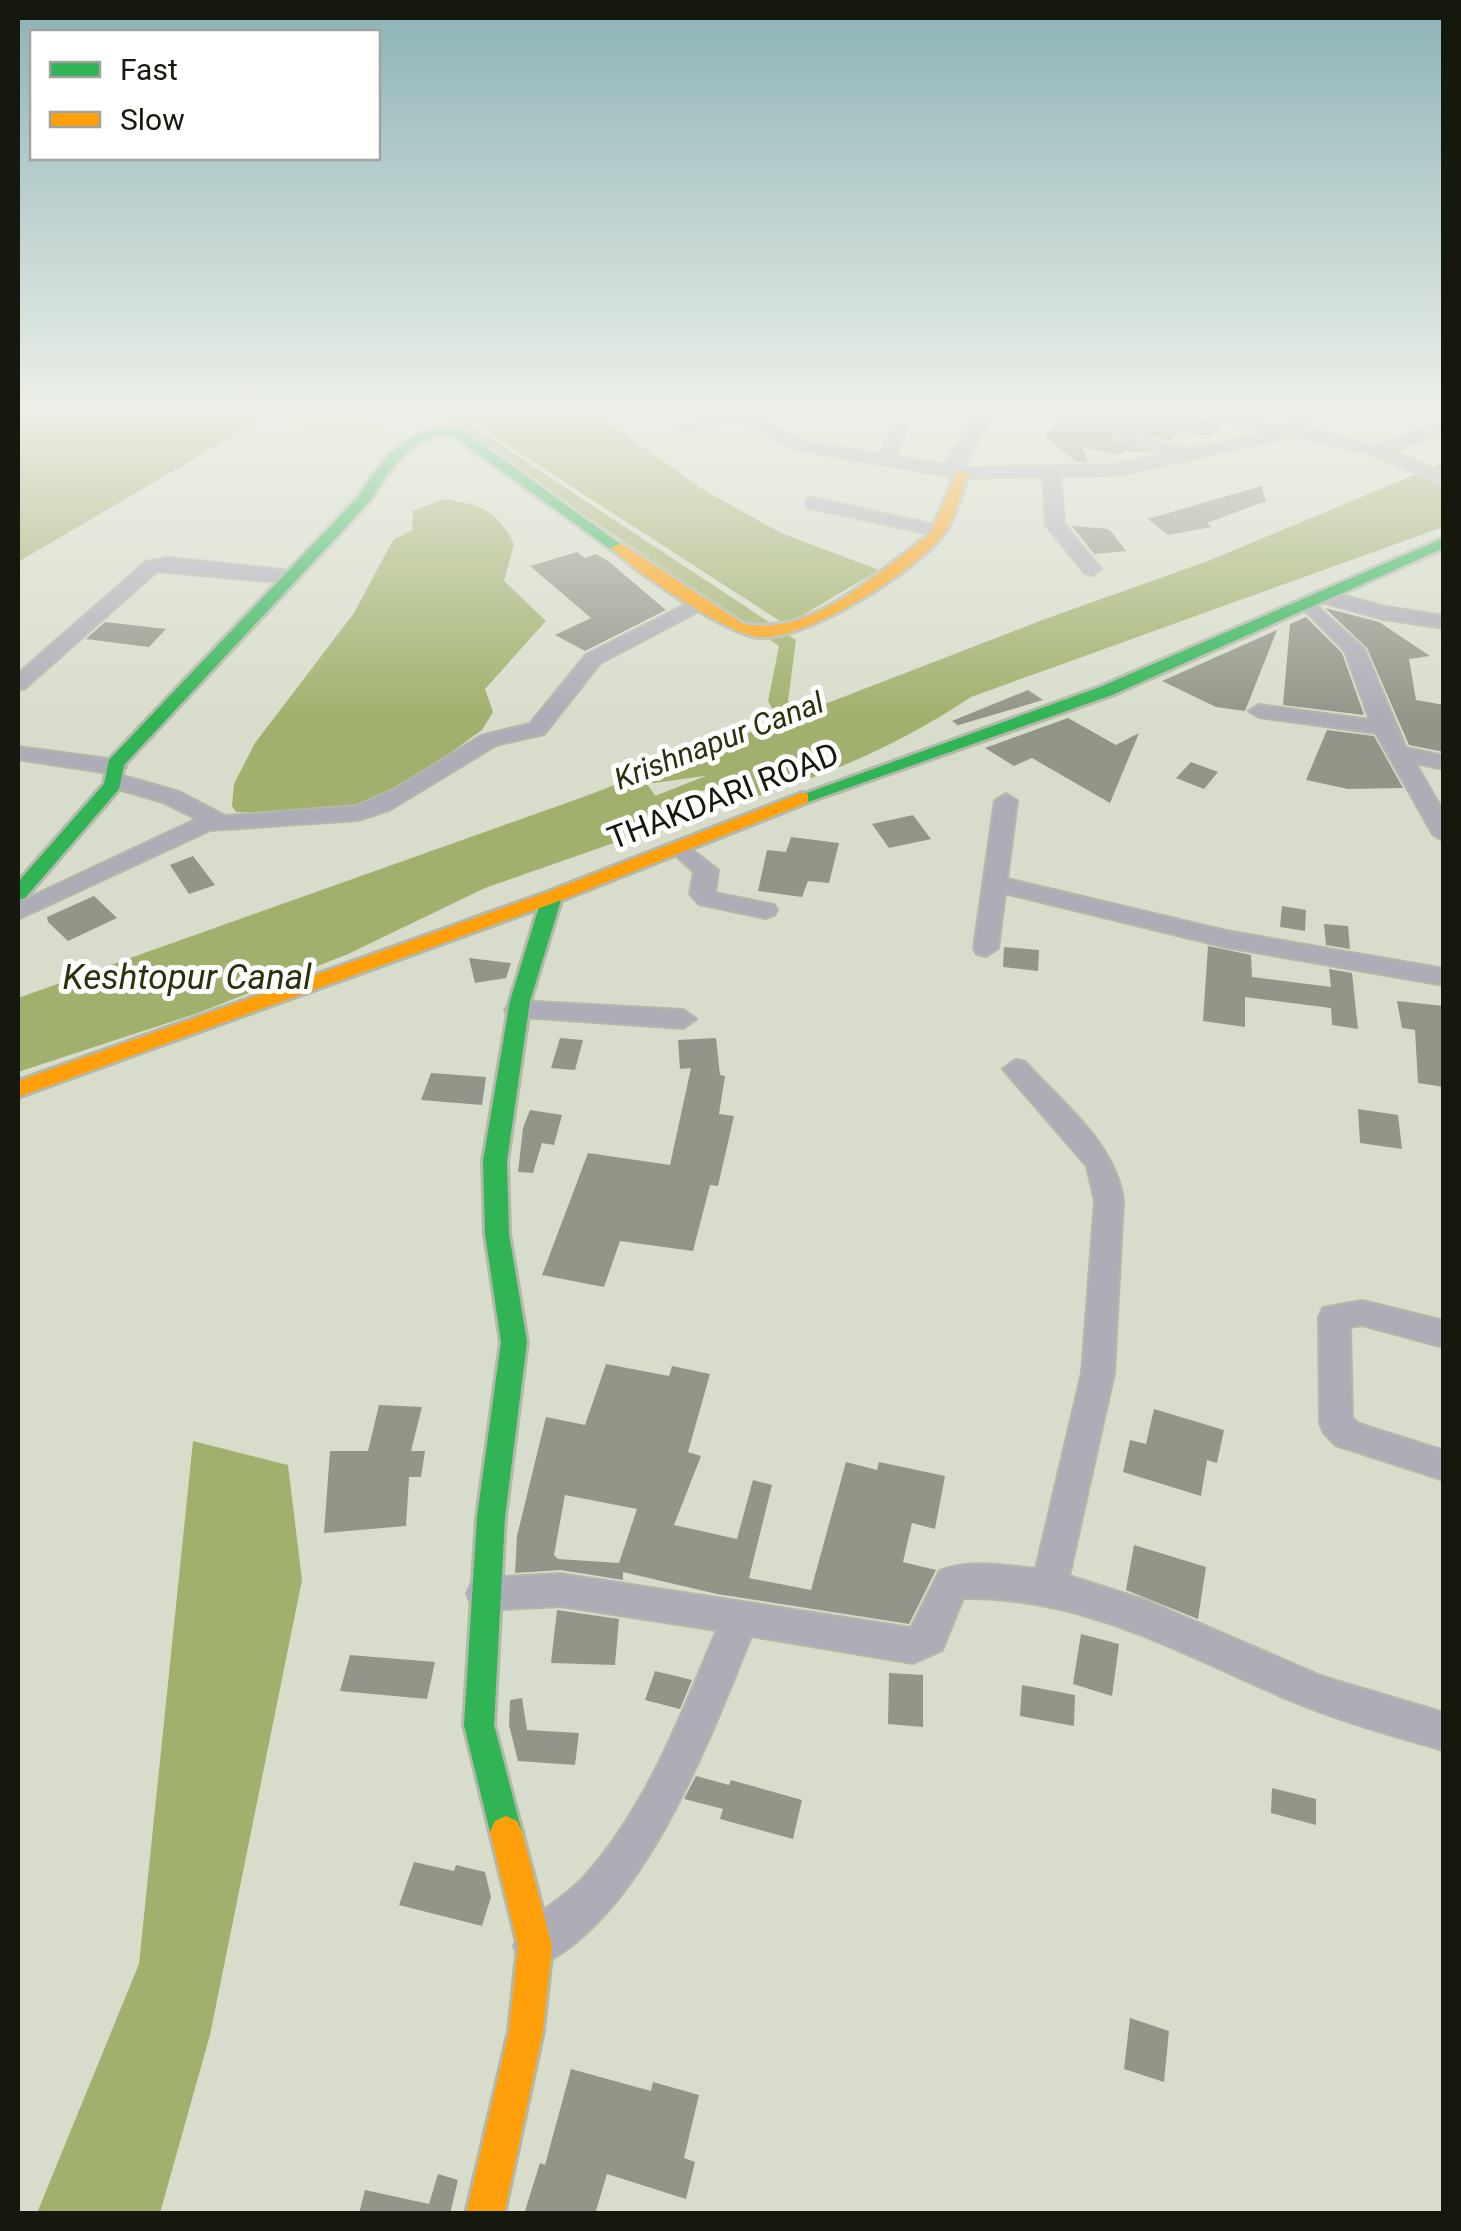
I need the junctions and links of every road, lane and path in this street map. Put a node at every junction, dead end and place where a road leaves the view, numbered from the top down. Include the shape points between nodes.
1 (353, 510) edge
2 (565, 510) edge
3 (876, 510) edge
4 (945, 510) edge
5 (1054, 510) edge
6 (941, 525) junction
7 (1444, 542) edge
8 (1092, 569) dead end
9 (290, 577) junction
10 (1314, 599) junction
11 (700, 605) junction
12 (1444, 622) edge
13 (18, 684) edge
14 (1260, 712) dead end
15 (1384, 728) junction
16 (18, 753) edge
17 (1402, 754) junction
18 (1444, 764) edge
19 (115, 774) junction
20 (1006, 802) dead end
21 (220, 822) junction
22 (1444, 834) edge
23 (679, 848) junction
24 (998, 884) junction
25 (18, 894) edge
26 (552, 897) junction
27 (765, 910) dead end
28 (18, 912) edge
29 (986, 948) dead end
30 (1444, 977) edge
31 (518, 1010) junction
32 (683, 1020) dead end
33 (1016, 1069) dead end
34 (18, 1090) edge
35 (1444, 1334) edge
36 (1444, 1466) edge
37 (1049, 1587) junction
38 (485, 1594) junction
39 (741, 1617) junction
40 (1444, 1732) edge
41 (535, 1946) junction
42 (485, 2214) edge

1 - 9 street
2 - 11 street
3 - 6 street
4 - 6 street
5 - 8 street via 1055,525
6 - 11 street via 810,622 744,632
7 - 10 street, THAKDARI ROAD
9 - 13 street via 152,566
9 - 19 street
10 - 12 street
10 - 15 street via 1350,642
10 - 23 street, THAKDARI ROAD via 1090,697 722,826
11 - 21 street via 583,666 537,730 456,758 382,805 358,813
14 - 15 street
15 - 17 street
16 - 19 street
17 - 18 street
17 - 22 street
19 - 21 street
19 - 25 street
20 - 24 street
21 - 28 street via 196,827
23 - 26 street, THAKDARI ROAD
23 - 27 street via 706,870 707,899
24 - 29 street
24 - 30 street via 1226,939
26 - 31 street
26 - 34 street, THAKDARI ROAD
31 - 32 street
31 - 38 street via 495,1161 514,1342
33 - 37 street via 1098,1160 1109,1201 1098,1373
35 - 36 street via 1362,1313 1334,1316 1336,1423 1348,1435
37 - 39 street via 952,1582 929,1638 913,1646
37 - 40 street via 1111,1604 1342,1702
38 - 39 street via 560,1590
38 - 41 street via 478,1725
39 - 41 street via 685,1752 638,1836 599,1891
41 - 42 street via 526,2030

